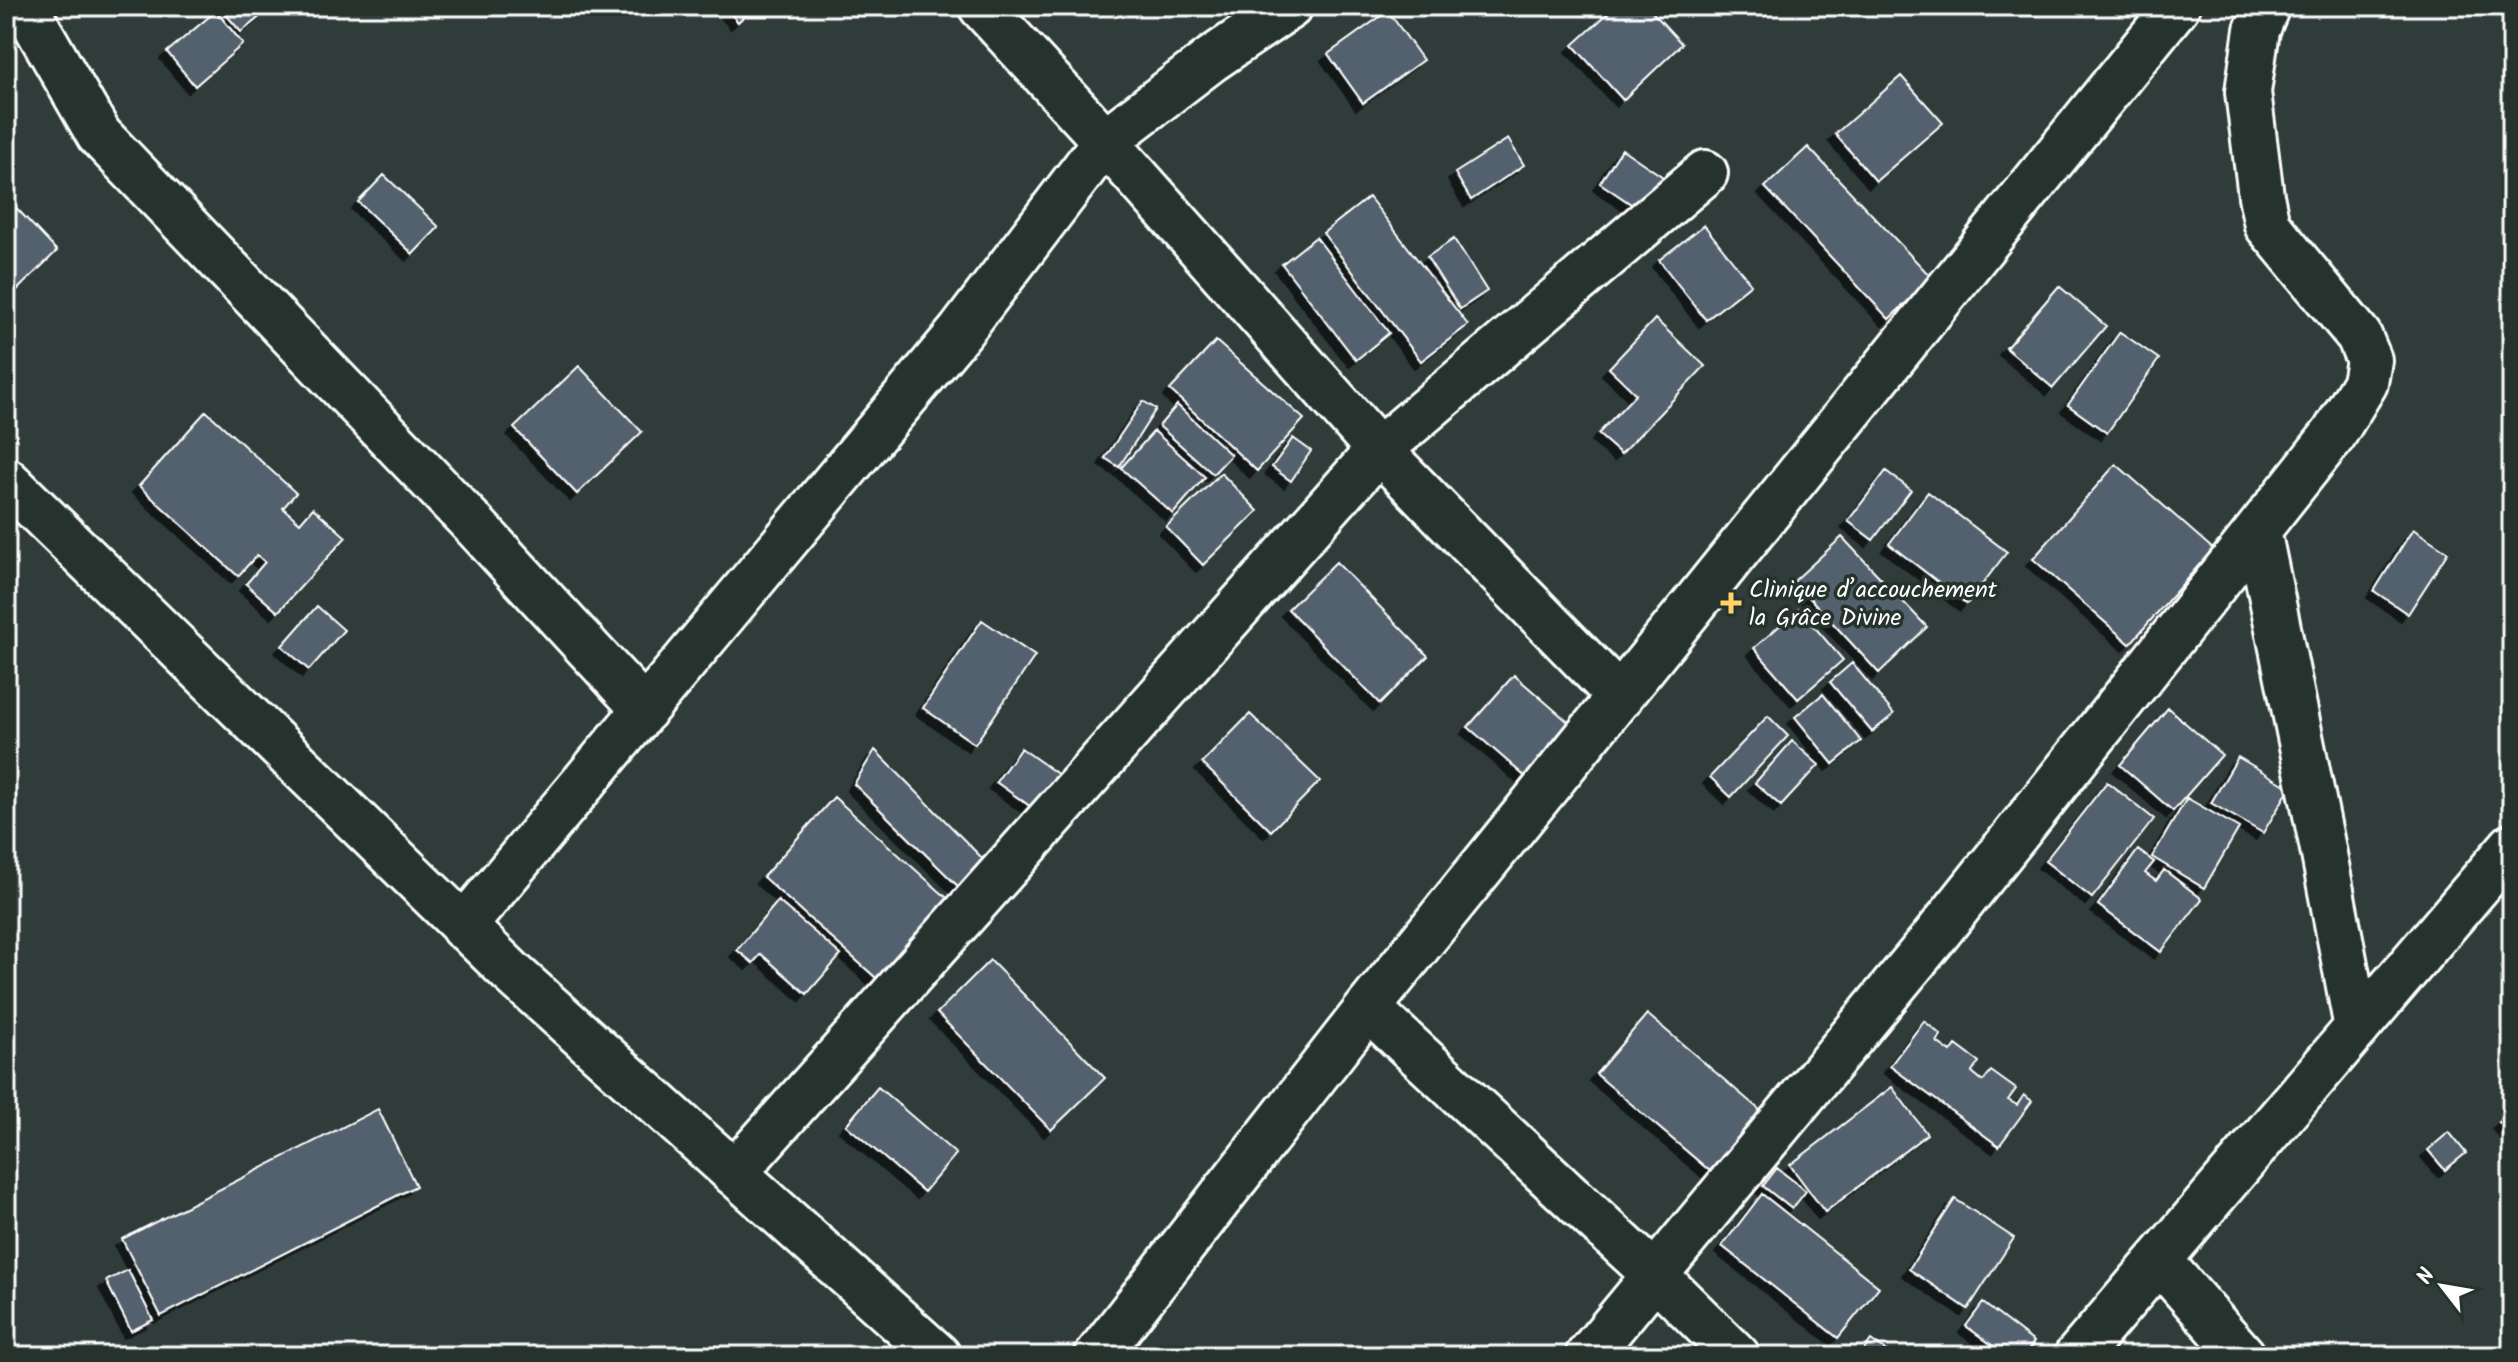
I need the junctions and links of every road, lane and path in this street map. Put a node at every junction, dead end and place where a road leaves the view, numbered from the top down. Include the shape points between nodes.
1 (25, 6) edge
2 (981, 6) edge
3 (1290, 6) edge
4 (2177, 6) edge
5 (2267, 6) edge
6 (1105, 141) junction
7 (1705, 173) dead end
8 (1379, 450) junction
9 (6, 480) edge
10 (2258, 530) junction
11 (1620, 697) junction
12 (645, 710) junction
13 (2512, 846) edge
14 (463, 927) junction
15 (1368, 1008) junction
16 (2357, 1028) junction
17 (734, 1173) junction
18 (2159, 1260) junction
19 (1655, 1275) junction
20 (938, 1356) edge
21 (1097, 1356) edge
22 (1588, 1356) edge
23 (1737, 1356) edge
24 (2077, 1356) edge
25 (2243, 1356) edge

1 - 12 street via 99,135
2 - 6 street
3 - 6 street
4 - 11 street
5 - 10 street via 2257,30 2248,92 2267,225 2359,336 2369,360 2365,383 2334,434
6 - 8 street
6 - 12 street via 960,332
7 - 8 street
8 - 11 street
8 - 17 street
9 - 14 street
10 - 16 street
10 - 19 street via 1936,935
11 - 15 street
12 - 14 street
13 - 16 street
14 - 17 street
15 - 19 street
15 - 21 street
16 - 18 street
17 - 20 street
18 - 24 street
18 - 25 street
19 - 22 street
19 - 23 street

